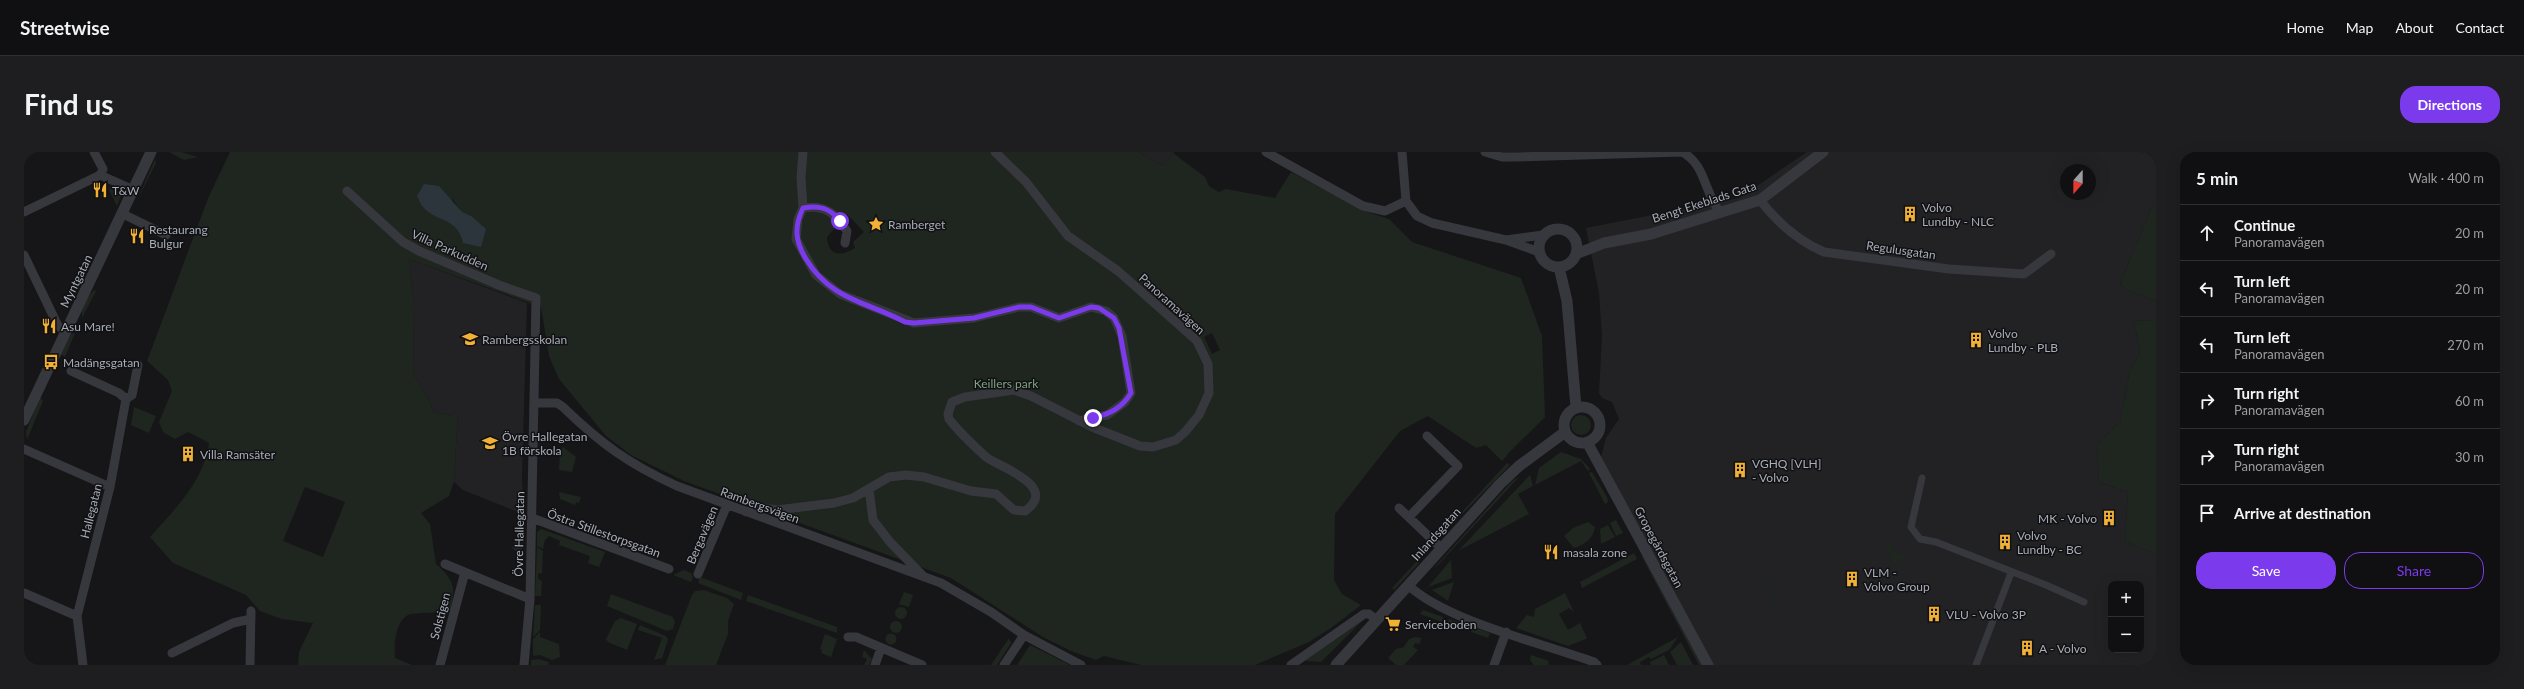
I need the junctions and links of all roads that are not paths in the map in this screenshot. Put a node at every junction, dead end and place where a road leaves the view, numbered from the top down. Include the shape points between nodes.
1 (94, 152) edge
2 (151, 152) edge
3 (803, 152) edge
4 (995, 152) edge
5 (1266, 152) edge
6 (1402, 152) edge
7 (1485, 152) edge
8 (1823, 152) edge
9 (100, 175) junction
10 (134, 190) junction
11 (347, 191) dead end
12 (1760, 200) junction
13 (1406, 201) junction
14 (803, 208) junction
15 (24, 212) edge
16 (1721, 213) junction
17 (123, 214) junction
18 (166, 235) dead end
19 (1543, 235) junction
20 (1506, 240) junction
21 (1576, 240) junction
22 (845, 243) dead end
23 (1604, 243) junction
24 (1539, 252) junction
25 (1576, 254) junction
26 (2051, 254) dead end
27 (24, 255) edge
28 (1559, 267) junction
29 (66, 332) junction
30 (138, 365) dead end
31 (71, 371) dead end
32 (126, 398) junction
33 (535, 403) junction
34 (1576, 407) junction
35 (24, 420) edge
36 (1079, 421) junction
37 (1565, 432) junction
38 (1427, 436) dead end
39 (1587, 442) junction
40 (24, 449) edge
41 (1922, 478) dead end
42 (110, 487) junction
43 (869, 489) junction
44 (727, 505) junction
45 (1400, 508) dead end
46 (746, 512) junction
47 (1409, 517) junction
48 (532, 518) junction
49 (1441, 548) junction
50 (445, 564) dead end
51 (669, 569) dead end
52 (464, 572) junction
53 (2011, 573) junction
54 (698, 574) dead end
55 (924, 577) junction
56 (1408, 585) junction
57 (24, 593) edge
58 (530, 599) junction
59 (2084, 602) dead end
60 (77, 616) junction
61 (1377, 620) junction
62 (1506, 632) junction
63 (1024, 636) junction
64 (848, 637) dead end
65 (881, 648) junction
66 (172, 653) dead end
67 (83, 665) edge
68 (250, 665) edge
69 (440, 665) edge
70 (524, 665) edge
71 (875, 665) edge
72 (922, 665) edge
73 (1004, 665) edge
74 (1081, 665) edge
75 (1291, 665) edge
76 (1336, 665) edge
77 (1494, 665) edge
78 (1597, 665) edge
79 (1708, 665) edge
80 (1976, 665) edge

1 - 9 street via 103,169
2 - 10 street, Myntgatan
3 - 14 street
4 - 36 street, Panoramavägen via 1026,182 1076,243 1118,271 1188,332 1203,350 1208,364 1210,384 1206,400 1194,423 1176,440 1161,446 1140,446
5 - 13 street via 1363,206 1385,211
6 - 13 street
7 - 16 street via 1502,157 1682,152 1691,157 1696,164 1712,203
8 - 12 street, Bengt Ekeblads Gata
9 - 10 street
9 - 15 street
10 - 17 street, Myntgatan
11 - 33 street, Villa Parkudden via 401,240 419,251 536,298
12 - 16 street, Bengt Ekeblads Gata
12 - 26 street, Regulusgatan via 1805,244 1824,252 1949,269 2024,274
13 - 20 street via 1416,216 1423,220 1471,234
14 - 22 street via 816,206 835,214 847,231
14 - 36 street via 798,219 796,239 816,275 840,294 905,322 974,318 1019,307 1031,307 1059,318 1091,307 1106,311 1114,318 1122,336 1131,393 1126,402 1107,415
16 - 23 street, Bengt Ekeblads Gata via 1651,234
17 - 18 street
17 - 29 street, Myntgatan
19 - 20 street
19 - 21 street via 1554,228 1560,228 1572,234
19 - 24 street
20 - 24 street
21 - 23 street, Bengt Ekeblads Gata
21 - 25 street
23 - 25 street, Bengt Ekeblads Gata
24 - 28 street via 1546,263
25 - 28 street via 1570,263
27 - 29 street via 58,326
28 - 34 street via 1567,301
29 - 35 street, Myntgatan
30 - 32 street, Hallegatan via 132,395
31 - 32 street
32 - 42 street, Hallegatan
33 - 44 street, Rambergsvägen via 557,403 602,443 638,467 677,486
33 - 48 street, Övre Hallegatan
34 - 37 street via 1565,417
34 - 39 street via 1591,409 1599,418 1598,433
36 - 43 street, Panoramavägen via 1014,390 965,397 952,402 948,414 953,424 987,457 1019,474 1032,488 1032,504 1025,511 1014,510 996,494 924,477 889,477
37 - 39 street via 1572,440
37 - 49 street, Inlandsgatan via 1519,466
38 - 47 street via 1458,466
39 - 79 street, Gropegårdsgatan
40 - 42 street
41 - 53 street via 1911,527 1920,539 1936,542
42 - 60 street, Hallegatan
43 - 46 street, Panoramavägen via 853,498 834,503 778,510 763,508
43 - 55 street via 874,520 890,542
44 - 46 street, Rambergsvägen
44 - 54 street, Bergavägen
45 - 47 street
46 - 55 street, Rambergsvägen
47 - 49 street
48 - 51 street, Östra Stillestorpsgatan
48 - 58 street, Övre Hallegatan
49 - 56 street, Inlandsgatan
50 - 52 street
52 - 58 street
52 - 69 street, Solstigen
53 - 59 street
53 - 80 street
55 - 63 street, Rambergsvägen via 955,589
56 - 61 street, Inlandsgatan
56 - 62 street via 1424,599
57 - 60 street
58 - 70 street, Övre Hallegatan
60 - 67 street, Hallegatan
61 - 75 street via 1370,614 1364,614
61 - 76 street, Inlandsgatan
62 - 77 street
62 - 78 street
63 - 73 street
63 - 74 street, Rambergsvägen
64 - 65 street
65 - 71 street
65 - 72 street
66 - 68 street via 251,615

